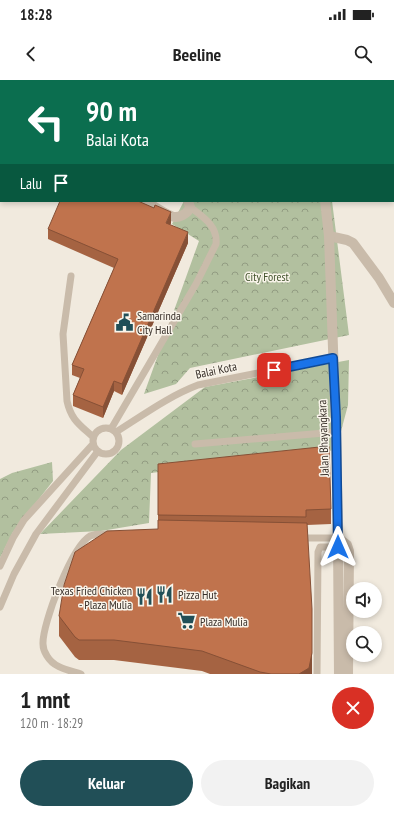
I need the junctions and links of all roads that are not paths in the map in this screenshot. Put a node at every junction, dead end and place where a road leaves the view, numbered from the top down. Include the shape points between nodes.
1 (147, 202) edge
2 (325, 202) edge
3 (189, 204) edge
4 (329, 236) junction
5 (71, 276) dead end
6 (394, 303) edge
7 (333, 358) junction
8 (113, 431) junction
9 (336, 432) junction
10 (95, 437) junction
11 (195, 444) dead end
12 (98, 451) junction
13 (120, 534) edge
14 (288, 537) edge
15 (338, 543) junction
16 (0, 566) edge
17 (0, 606) edge
18 (81, 674) edge
19 (317, 674) edge
20 (338, 674) edge
21 (348, 674) edge

1 - 3 street via 172,217 187,212
2 - 4 street, Jalan Bhayangkara
3 - 8 lane via 211,226 216,244
4 - 6 street via 353,243 380,278
4 - 7 street, Jalan Bhayangkara
5 - 10 lane via 63,334 67,401 73,418
7 - 8 lane, Balai Kota via 198,385 172,396
7 - 9 street, Jalan Bhayangkara
8 - 10 lane, Balai Kota via 104,428
8 - 12 lane via 119,439 118,446 108,454
9 - 11 lane
9 - 15 street, Jalan Bhayangkara
10 - 12 lane via 95,448
10 - 16 lane via 82,456 24,520
12 - 17 lane via 36,534
13 - 18 lane via 97,534 88,537 81,545 54,598 47,618 43,645 48,657 58,667
14 - 15 lane
15 - 19 lane via 320,547 318,552
15 - 20 street, Jalan Bhayangkara
15 - 21 street via 348,545 349,551

